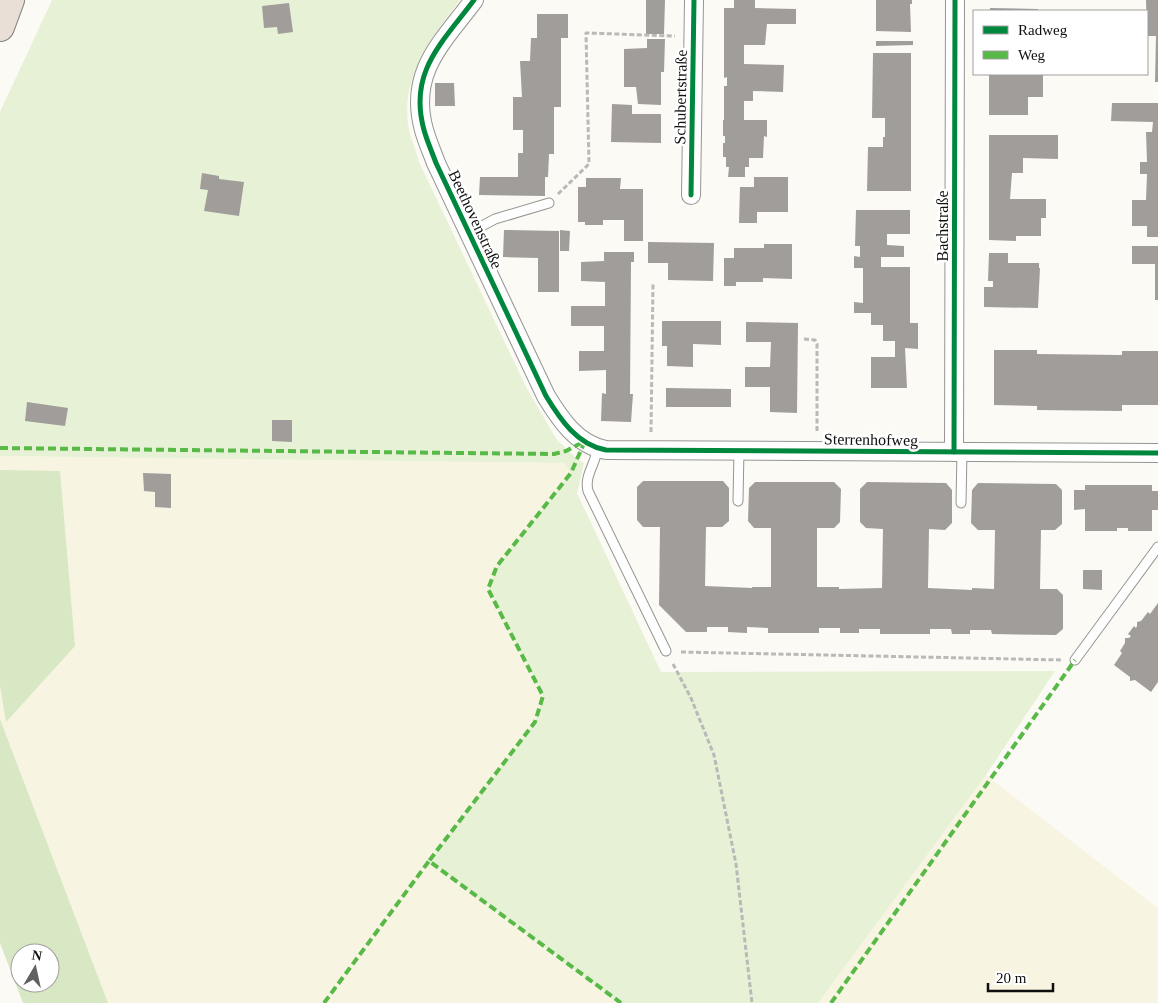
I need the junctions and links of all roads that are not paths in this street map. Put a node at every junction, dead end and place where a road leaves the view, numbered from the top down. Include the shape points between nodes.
1 (10, 0) edge
2 (474, 0) edge
3 (694, 0) edge
4 (955, 0) edge
5 (0, 27) edge
6 (691, 195) dead end
7 (549, 203) road end
8 (469, 233) junction
9 (591, 445) junction
10 (739, 450) junction
11 (958, 452) junction
12 (1158, 453) edge
13 (738, 501) dead end
14 (961, 503) dead end
15 (1158, 547) edge
16 (666, 651) road end
17 (1075, 660) road end

1 - 5 highway
2 - 8 street, Beethovenstraße via 433,55 420,88 424,130
3 - 6 street, Schubertstraße
4 - 11 street, Bachstraße
7 - 8 lane via 495,219
8 - 9 street, Beethovenstraße via 546,396 572,432
9 - 10 street, Sterrenhofweg via 606,450
9 - 16 lane via 595,461 587,476 588,491
10 - 11 street, Sterrenhofweg
10 - 13 lane
11 - 12 street, Sterrenhofweg
11 - 14 lane
15 - 17 lane

